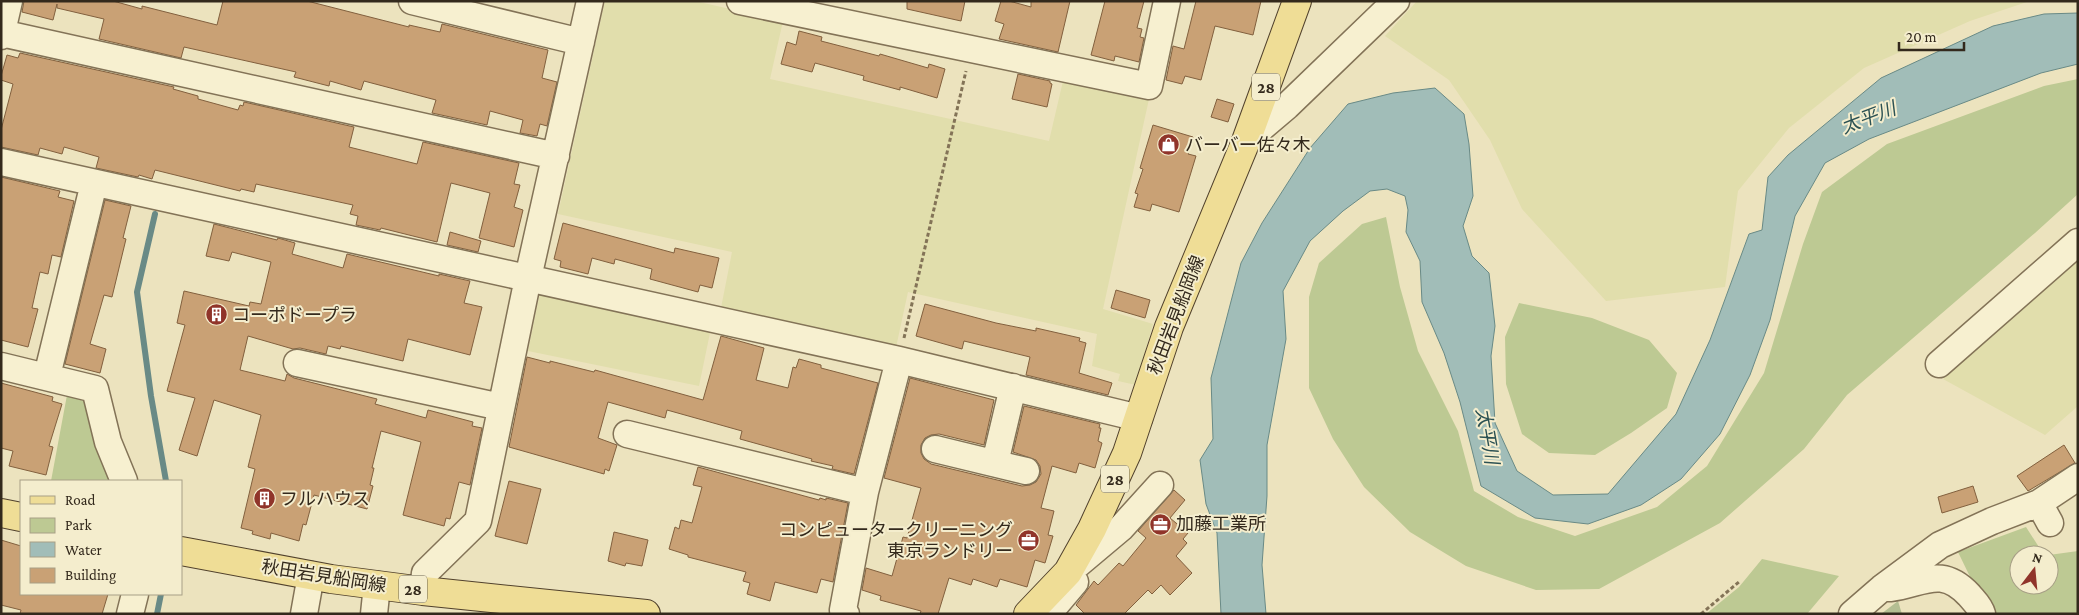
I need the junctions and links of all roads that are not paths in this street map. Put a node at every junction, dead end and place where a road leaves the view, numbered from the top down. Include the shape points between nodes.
1 (9, 1) edge
2 (412, 1) edge
3 (590, 1) edge
4 (740, 1) edge
5 (1167, 1) edge
6 (1297, 1) edge
7 (1396, 1) edge
8 (2, 34) edge
9 (581, 42) junction
10 (1246, 141) junction
11 (556, 156) junction
12 (1, 162) edge
13 (94, 183) junction
14 (2078, 242) edge
15 (528, 278) junction
16 (898, 360) junction
17 (297, 362) dead end
18 (1939, 364) dead end
19 (1, 366) edge
20 (47, 376) junction
21 (1013, 387) junction
22 (502, 406) junction
23 (1139, 418) junction
24 (627, 434) dead end
25 (935, 449) dead end
26 (995, 463) junction
27 (1026, 471) dead end
28 (2078, 477) edge
29 (124, 480) edge
30 (1160, 485) dead end
31 (865, 492) junction
32 (1, 513) edge
33 (20, 517) edge
34 (1121, 528) junction
35 (182, 551) edge
36 (1068, 572) junction
37 (311, 575) junction
38 (376, 585) junction
39 (1882, 588) junction
40 (423, 591) junction
41 (135, 595) edge
42 (130, 614) edge
43 (304, 614) edge
44 (374, 614) edge
45 (646, 614) edge
46 (846, 614) edge
47 (1028, 614) edge
48 (1041, 614) edge
49 (1048, 614) edge
50 (1852, 614) edge
51 (1982, 614) edge

1 - 8 street
2 - 9 street
3 - 9 street
4 - 5 street via 1149,86
6 - 10 main road, 秋田岩見船岡線 / 28
7 - 10 street
8 - 11 street
9 - 11 street
10 - 23 main road, 秋田岩見船岡線 / 28 via 1169,328
11 - 15 street
12 - 13 street
13 - 15 street
13 - 20 street
14 - 18 street
15 - 16 street
15 - 22 street
16 - 21 street
16 - 31 street
17 - 22 street
19 - 20 street
20 - 29 street via 95,389 108,442
21 - 23 street
21 - 26 street
22 - 40 street via 478,521 425,573
23 - 36 main road, 秋田岩見船岡線 / 28 via 1127,453 1092,529
24 - 31 street
25 - 26 street
26 - 27 street
28 - 39 street via 2044,513 1992,521 1940,545
30 - 34 street
31 - 46 street via 843,610
32 - 33 main road
34 - 36 street
34 - 49 street
35 - 37 main road, 秋田岩見船岡線 / 28
36 - 47 main road, 秋田岩見船岡線 / 28
36 - 48 street
37 - 38 main road, 秋田岩見船岡線 / 28
37 - 43 street
38 - 40 main road, 秋田岩見船岡線 / 28
38 - 44 street
39 - 50 street
39 - 51 street via 1940,577 1954,581
40 - 45 main road, 秋田岩見船岡線 / 28
41 - 42 street

